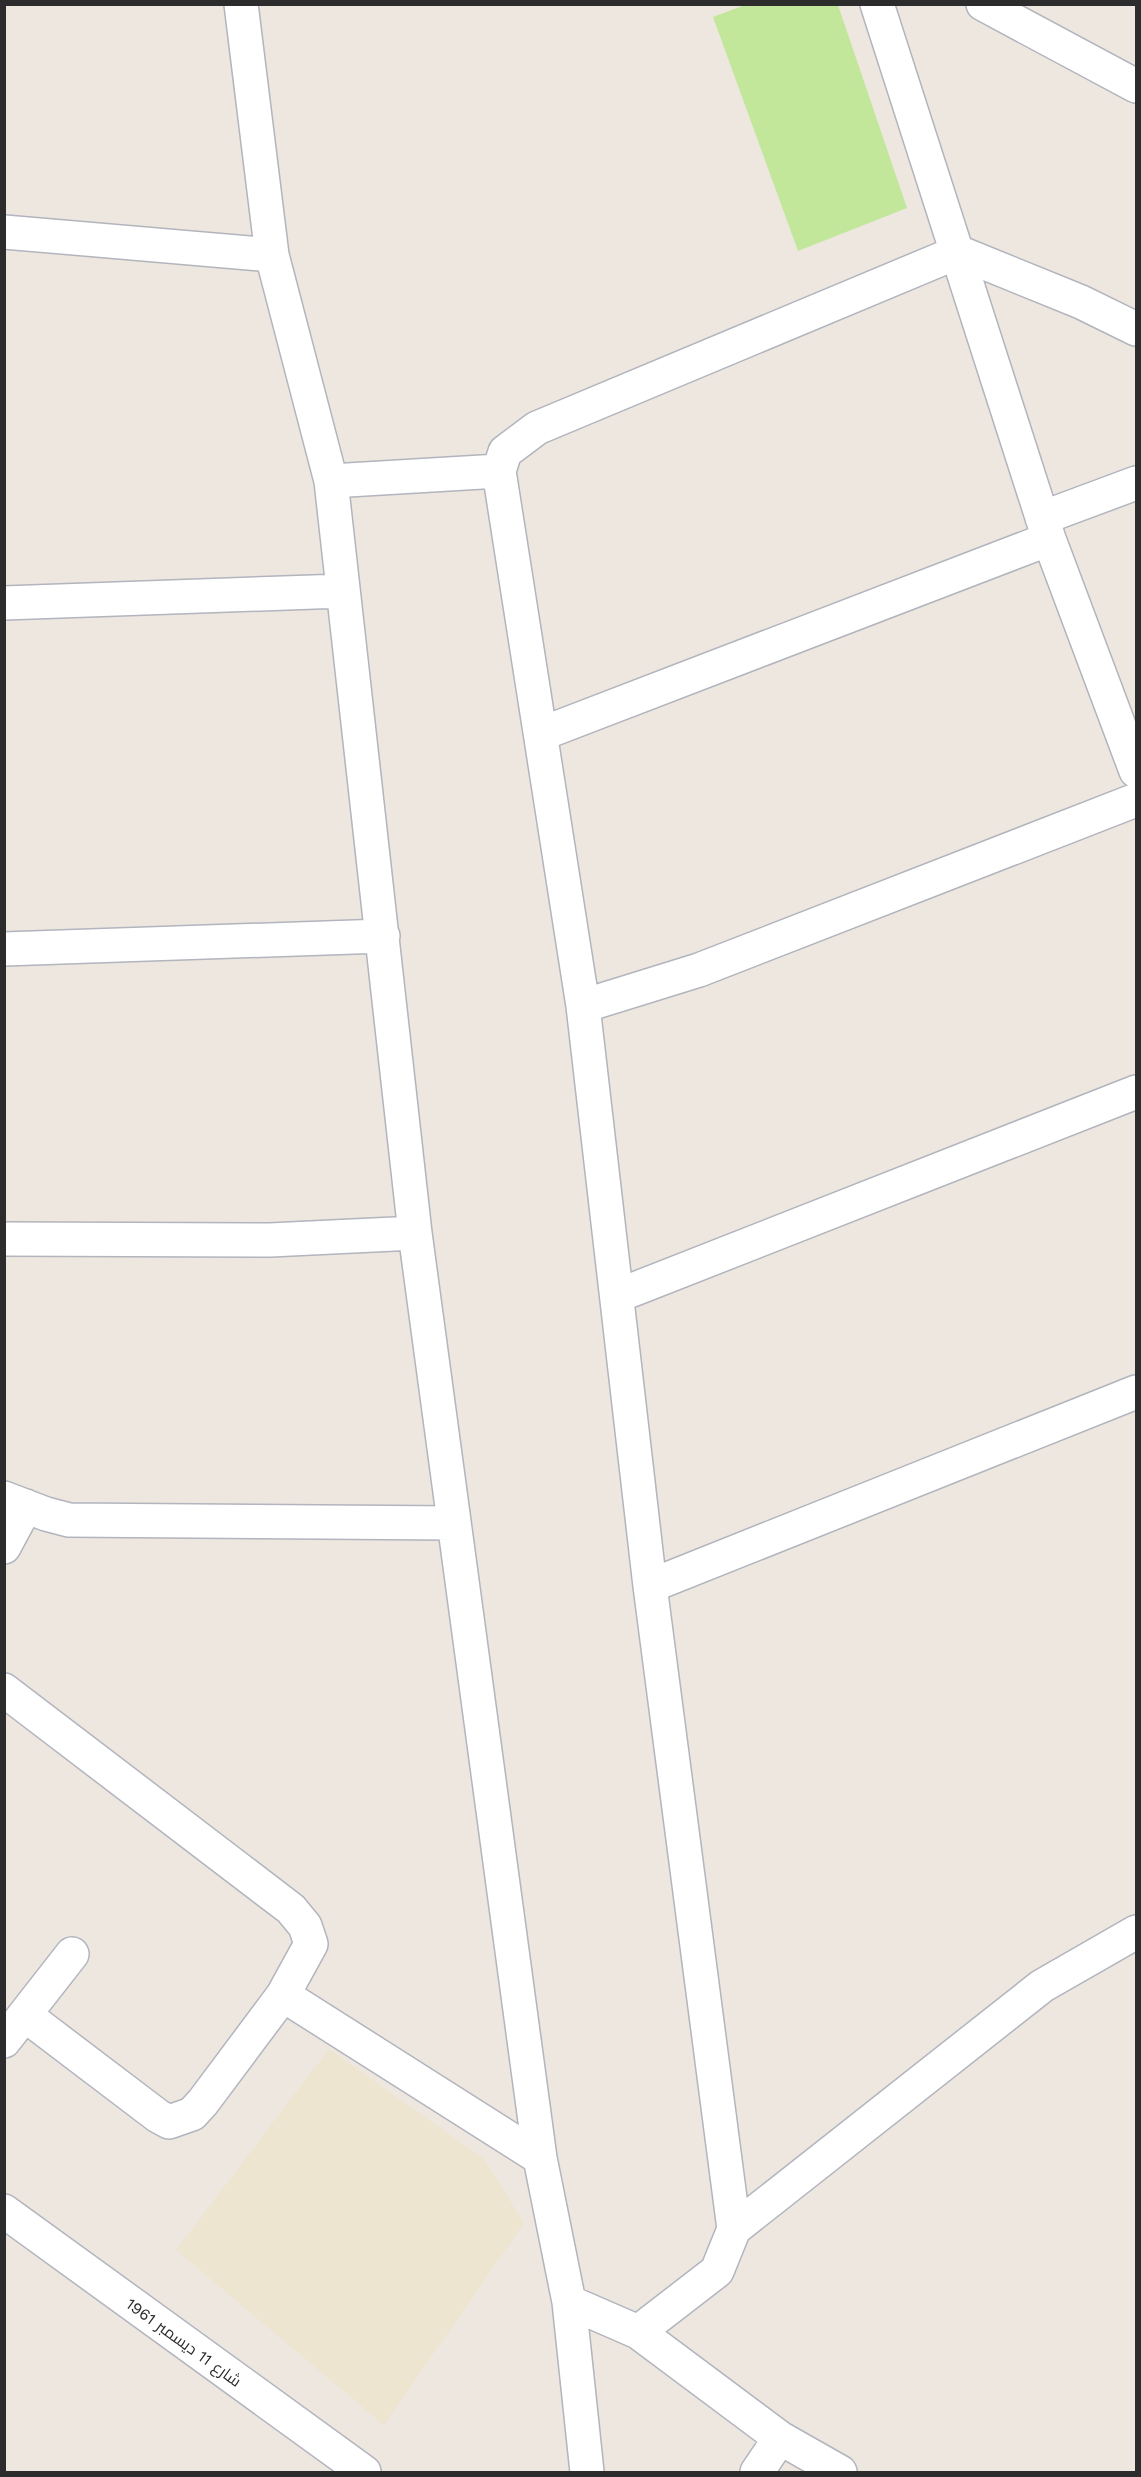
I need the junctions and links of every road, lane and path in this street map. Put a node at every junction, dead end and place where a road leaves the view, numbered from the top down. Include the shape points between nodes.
1 (241, 4) edge
2 (878, 4) edge
3 (982, 4) edge
4 (1137, 86) edge
5 (4, 232) edge
6 (958, 252) junction
7 (272, 255) junction
8 (1137, 330) edge
9 (499, 471) junction
10 (331, 481) junction
11 (1137, 483) edge
12 (1046, 529) junction
13 (342, 591) junction
14 (4, 603) edge
15 (541, 734) junction
16 (1137, 771) edge
17 (1137, 800) edge
18 (383, 936) junction
19 (4, 950) edge
20 (584, 1006) junction
21 (1137, 1092) edge
22 (415, 1233) junction
23 (4, 1239) edge
24 (617, 1296) junction
25 (1137, 1392) edge
26 (15, 1502) edge
27 (454, 1523) junction
28 (4, 1547) edge
29 (650, 1586) junction
30 (4, 1690) edge
31 (1137, 1932) edge
32 (72, 1954) dead end
33 (283, 1995) junction
34 (24, 2014) junction
35 (4, 2041) edge
36 (540, 2158) junction
37 (4, 2211) edge
38 (734, 2229) junction
39 (568, 2302) junction
40 (638, 2332) junction
41 (780, 2438) junction
42 (364, 2472) edge
43 (587, 2472) edge
44 (757, 2472) edge
45 (840, 2472) edge

1 - 7 street
2 - 6 street
3 - 4 street
5 - 7 street
6 - 8 street via 1062,294
6 - 9 street via 537,428 505,452
6 - 12 street
7 - 10 street
9 - 10 street
9 - 15 street
10 - 13 street
11 - 12 street
12 - 15 street
12 - 16 street
13 - 14 street
13 - 18 street
15 - 20 street
17 - 20 street via 699,970
18 - 19 street
18 - 22 street
20 - 24 street
21 - 24 street
22 - 23 street via 270,1240
22 - 27 street
24 - 29 street
25 - 29 street
26 - 27 street via 69,1520
26 - 28 street
27 - 36 street
29 - 38 street
30 - 33 street via 291,1909 305,1926 311,1944
31 - 38 street via 1042,1986
32 - 34 street
33 - 34 street via 203,2102 192,2114 169,2122
33 - 36 street
34 - 35 street
36 - 39 street
37 - 42 street, شارع 11 ديسمبر 1961
38 - 40 street via 717,2271
39 - 40 street
39 - 43 street
40 - 41 street
41 - 44 street
41 - 45 street

